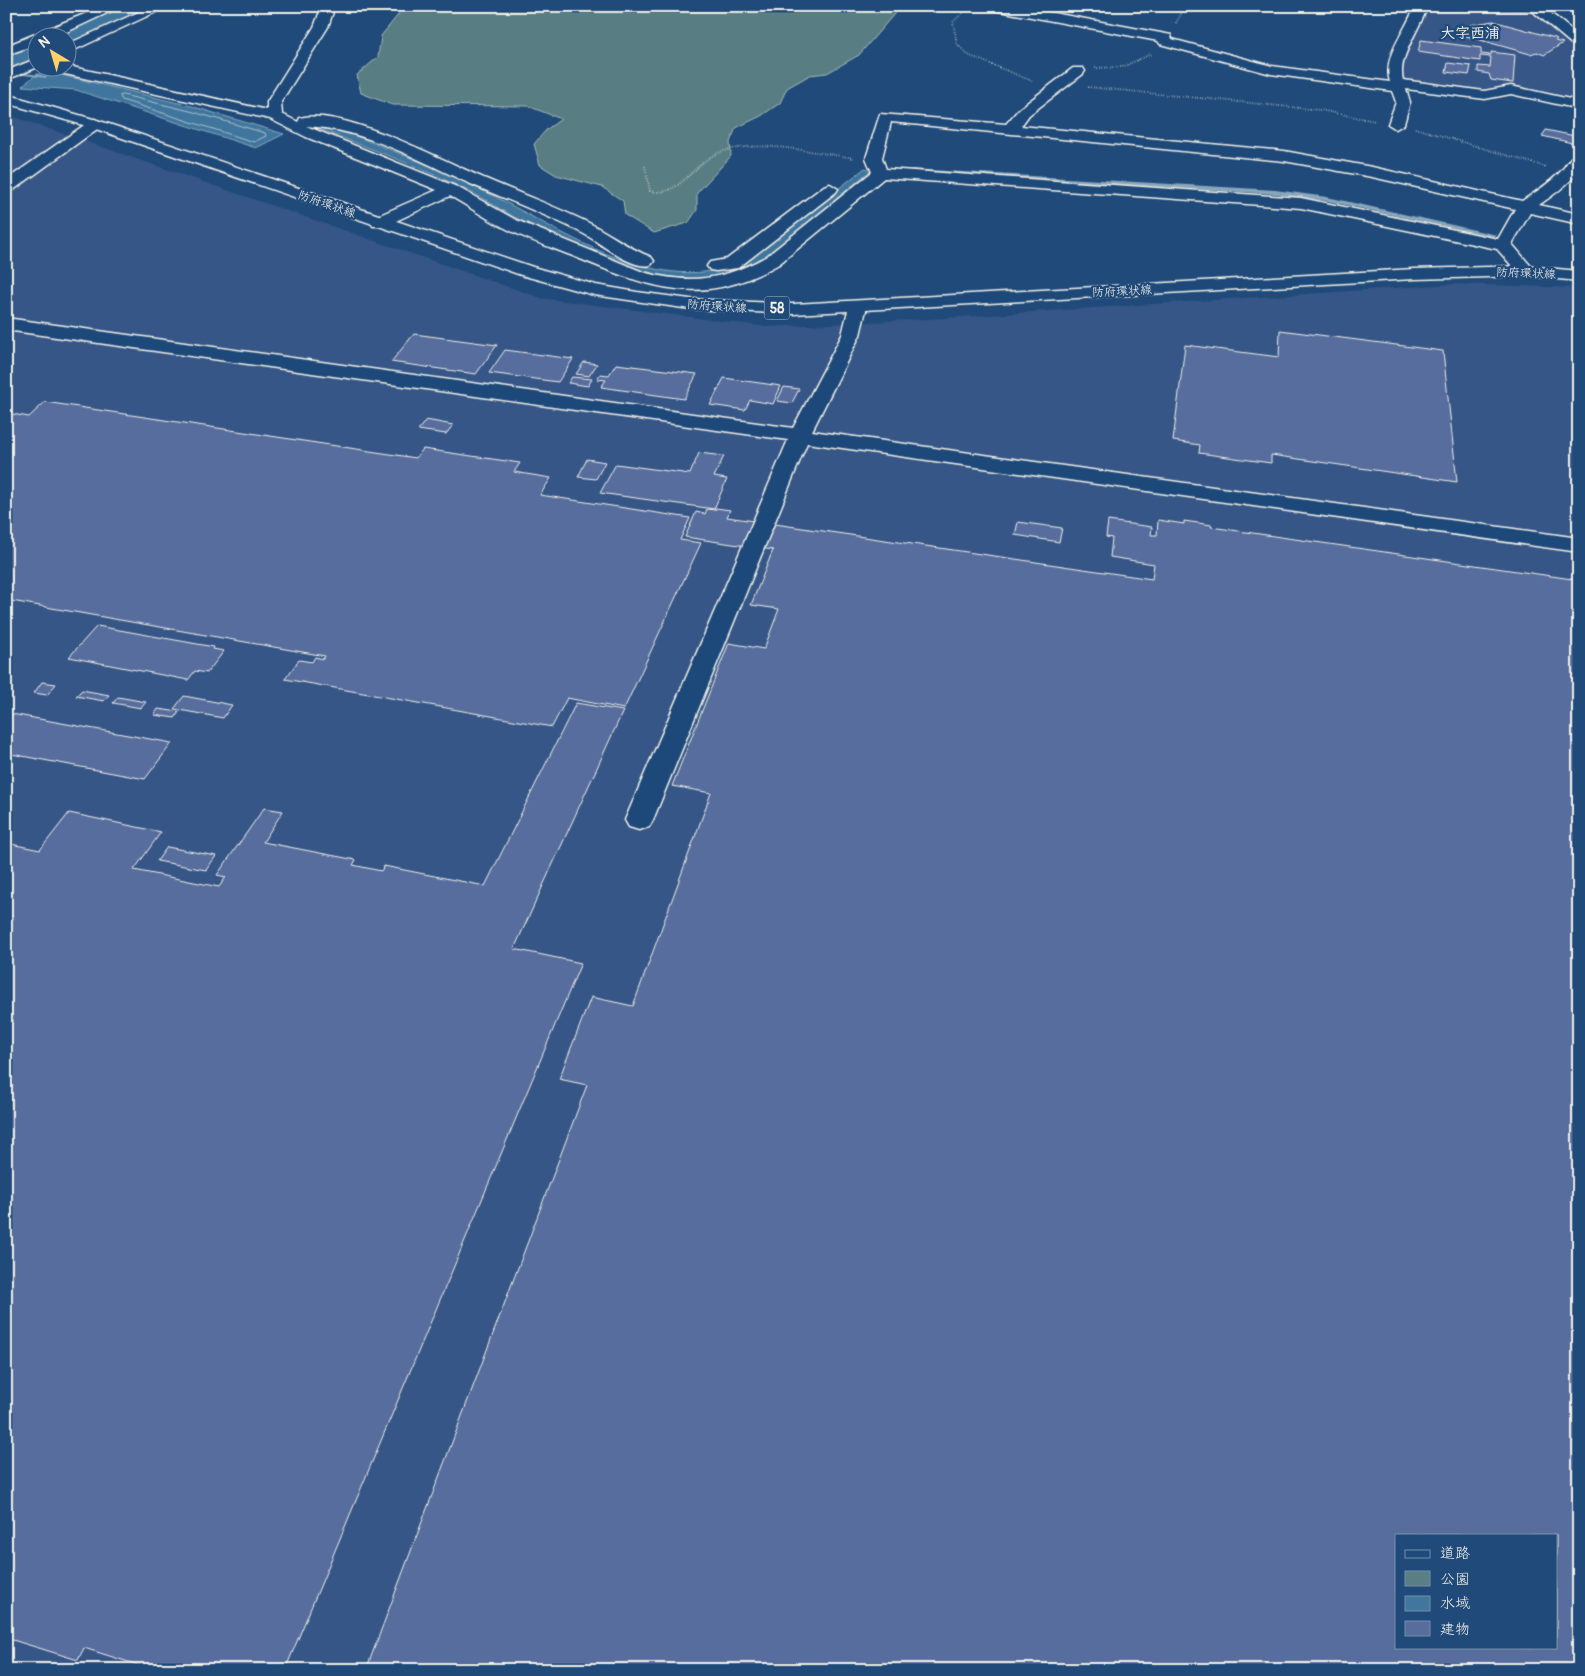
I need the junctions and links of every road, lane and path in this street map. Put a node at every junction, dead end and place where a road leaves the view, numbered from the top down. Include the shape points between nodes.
1 (115, 6) edge
2 (163, 6) edge
3 (329, 6) edge
4 (970, 6) edge
5 (994, 6) edge
6 (1414, 6) edge
7 (1526, 6) edge
8 (1534, 6) edge
9 (1420, 7) edge
10 (63, 28) edge
11 (1165, 39) junction
12 (28, 42) edge
13 (78, 44) edge
14 (1579, 44) edge
15 (6, 51) edge
16 (6, 56) edge
17 (28, 61) edge
18 (28, 66) edge
19 (1078, 71) joint
20 (78, 73) edge
21 (6, 76) edge
22 (1058, 86) junction
23 (1399, 86) junction
24 (6, 98) edge
25 (1579, 105) edge
26 (281, 120) junction
27 (95, 124) junction
28 (1396, 124) junction
29 (1012, 127) junction
30 (1579, 158) edge
31 (871, 164) junction
32 (645, 166) dead end
33 (1573, 174) edge
34 (846, 176) dead end
35 (6, 188) edge
36 (451, 190) junction
37 (1524, 206) junction
38 (1579, 219) edge
39 (379, 222) junction
40 (1504, 245) junction
41 (666, 267) dead end
42 (693, 268) dead end
43 (1526, 271) junction
44 (1579, 276) edge
45 (858, 306) junction
46 (6, 324) edge
47 (800, 435) junction
48 (1579, 545) edge
49 (639, 820) dead end

1 - 10 street
2 - 13 street
3 - 26 street via 321,26 274,102
4 - 22 path via 953,22 960,49 968,55
5 - 11 street
6 - 9 street
7 - 9 street
8 - 14 street
9 - 23 street via 1413,28 1406,34 1394,73
11 - 19 path via 1164,46 1128,65
11 - 23 street via 1271,70
12 - 15 street
16 - 17 street
18 - 21 street
19 - 22 street
20 - 26 street
22 - 28 path via 1320,110
22 - 29 street via 1024,112
23 - 25 street via 1485,95 1511,90
23 - 28 street via 1403,102
24 - 27 street, 防府環状線 / 58
26 - 36 street
26 - 41 street via 320,120 353,128 586,228 626,254
27 - 35 street
27 - 39 street, 防府環状線 / 58
28 - 33 path
29 - 31 street via 885,117
29 - 37 street via 1284,156
30 - 33 street
31 - 32 path via 764,148 737,149 712,156 681,182 663,192 650,191
31 - 36 street via 767,264 719,283 684,285 652,280 510,224
31 - 40 street via 1301,204
33 - 37 street
34 - 42 street via 732,264
36 - 39 street
37 - 38 street
37 - 40 street
39 - 45 street, 防府環状線 / 58 via 594,290 699,305 794,309
40 - 43 street
43 - 44 street, 防府環状線 / 58
43 - 45 street, 防府環状線 / 58 via 1414,274
45 - 47 street via 851,335
46 - 47 street
47 - 48 street
47 - 49 street

